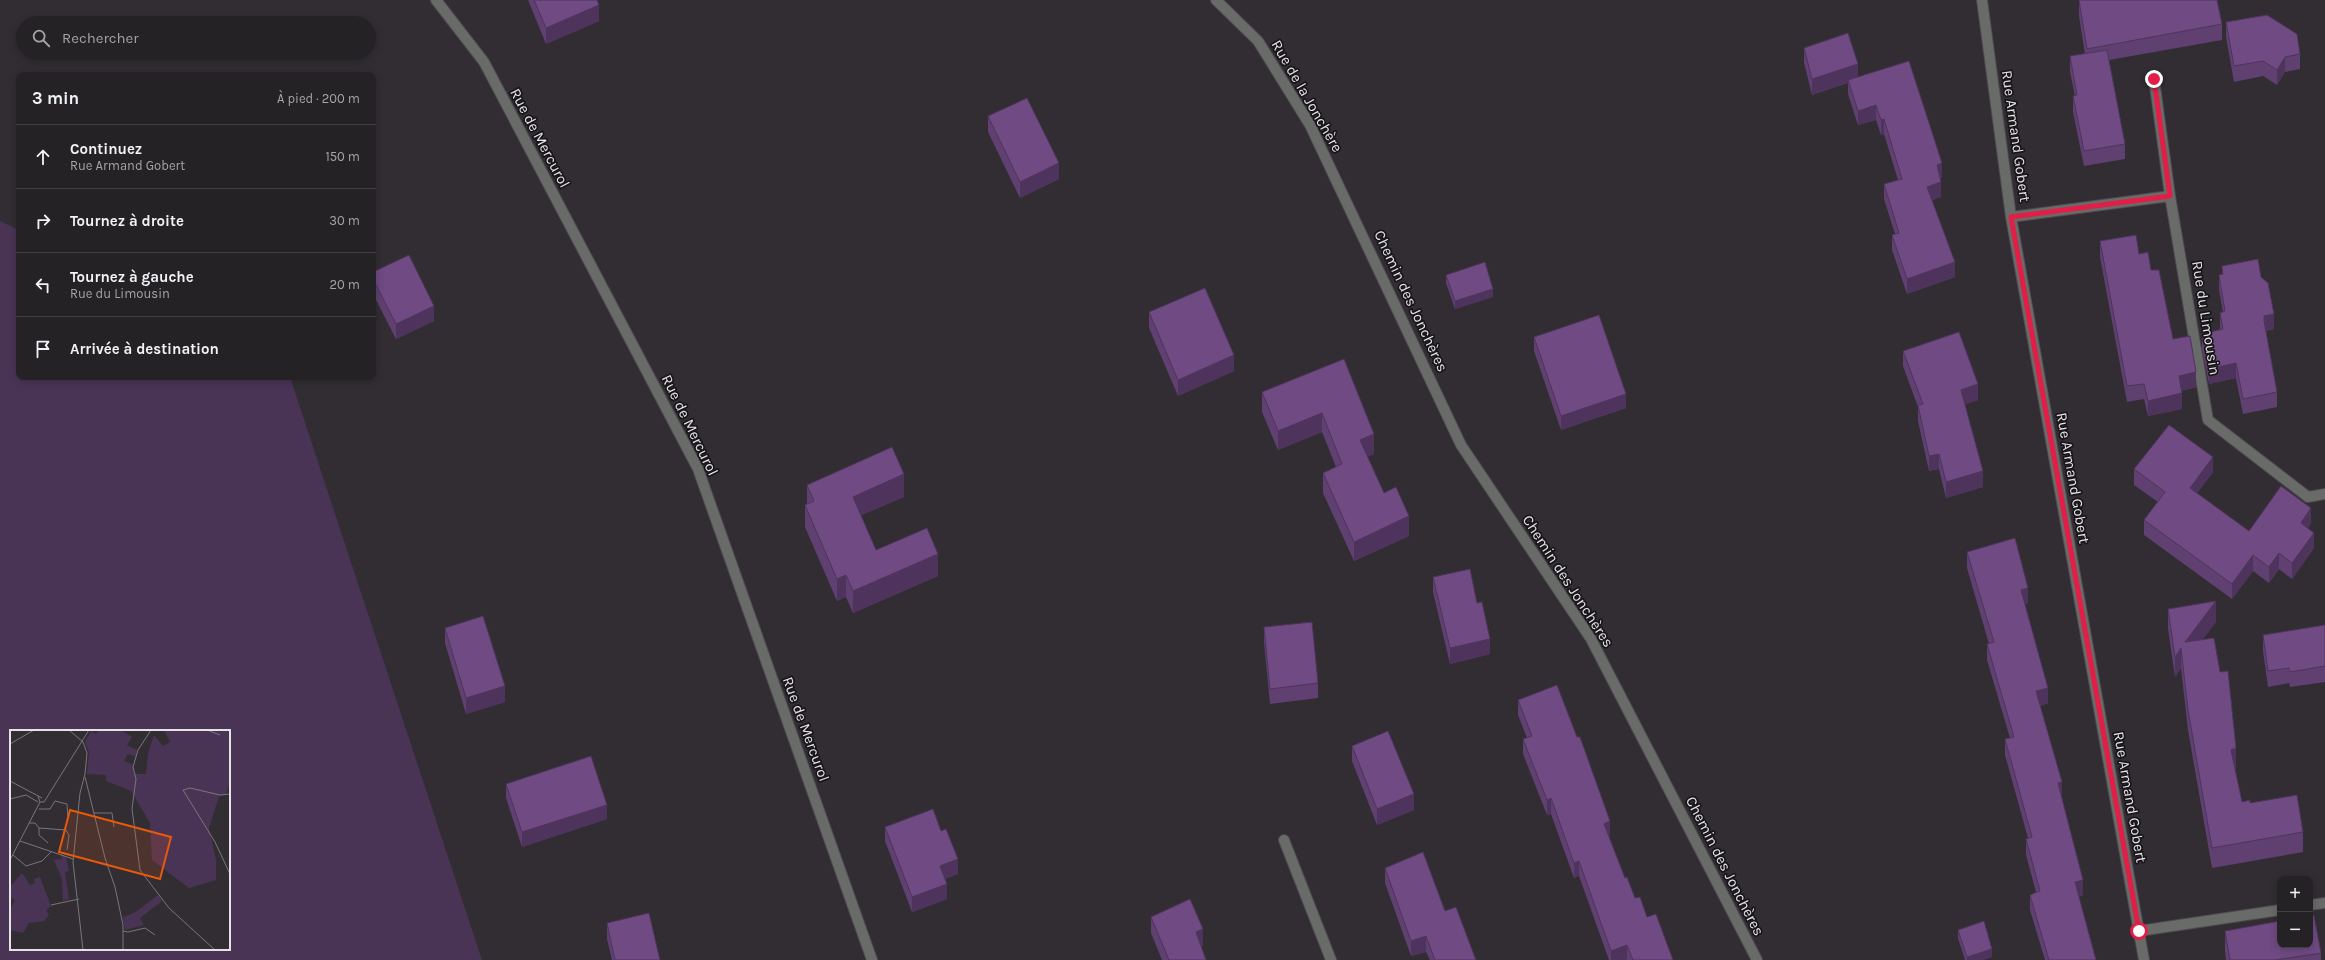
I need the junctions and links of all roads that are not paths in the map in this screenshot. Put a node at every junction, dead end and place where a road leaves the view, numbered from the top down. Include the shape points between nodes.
1 (436, 0) edge
2 (1216, 0) edge
3 (1982, 0) edge
4 (2154, 79) dead end
5 (2170, 196) junction
6 (2011, 217) junction
7 (1355, 218) joint
8 (2325, 494) edge
9 (1284, 840) dead end
10 (2325, 903) edge
11 (2313, 905) edge
12 (2277, 910) edge
13 (2139, 931) junction
14 (872, 960) edge
15 (1331, 960) edge
16 (1757, 960) edge
17 (2144, 960) edge

1 - 14 street, Rue de Mercurol via 484,62 698,469
2 - 7 street, Rue de la Jonchère via 1262,47 1310,125
3 - 6 street, Rue Armand Gobert
4 - 5 street, Rue du Limousin
5 - 6 street
5 - 8 street, Rue du Limousin via 2208,420 2308,497
6 - 13 street, Rue Armand Gobert
7 - 16 street, Chemin des Jonchères via 1461,445 1591,639
9 - 15 street
10 - 11 street
12 - 13 street
13 - 17 street, Rue Armand Gobert

